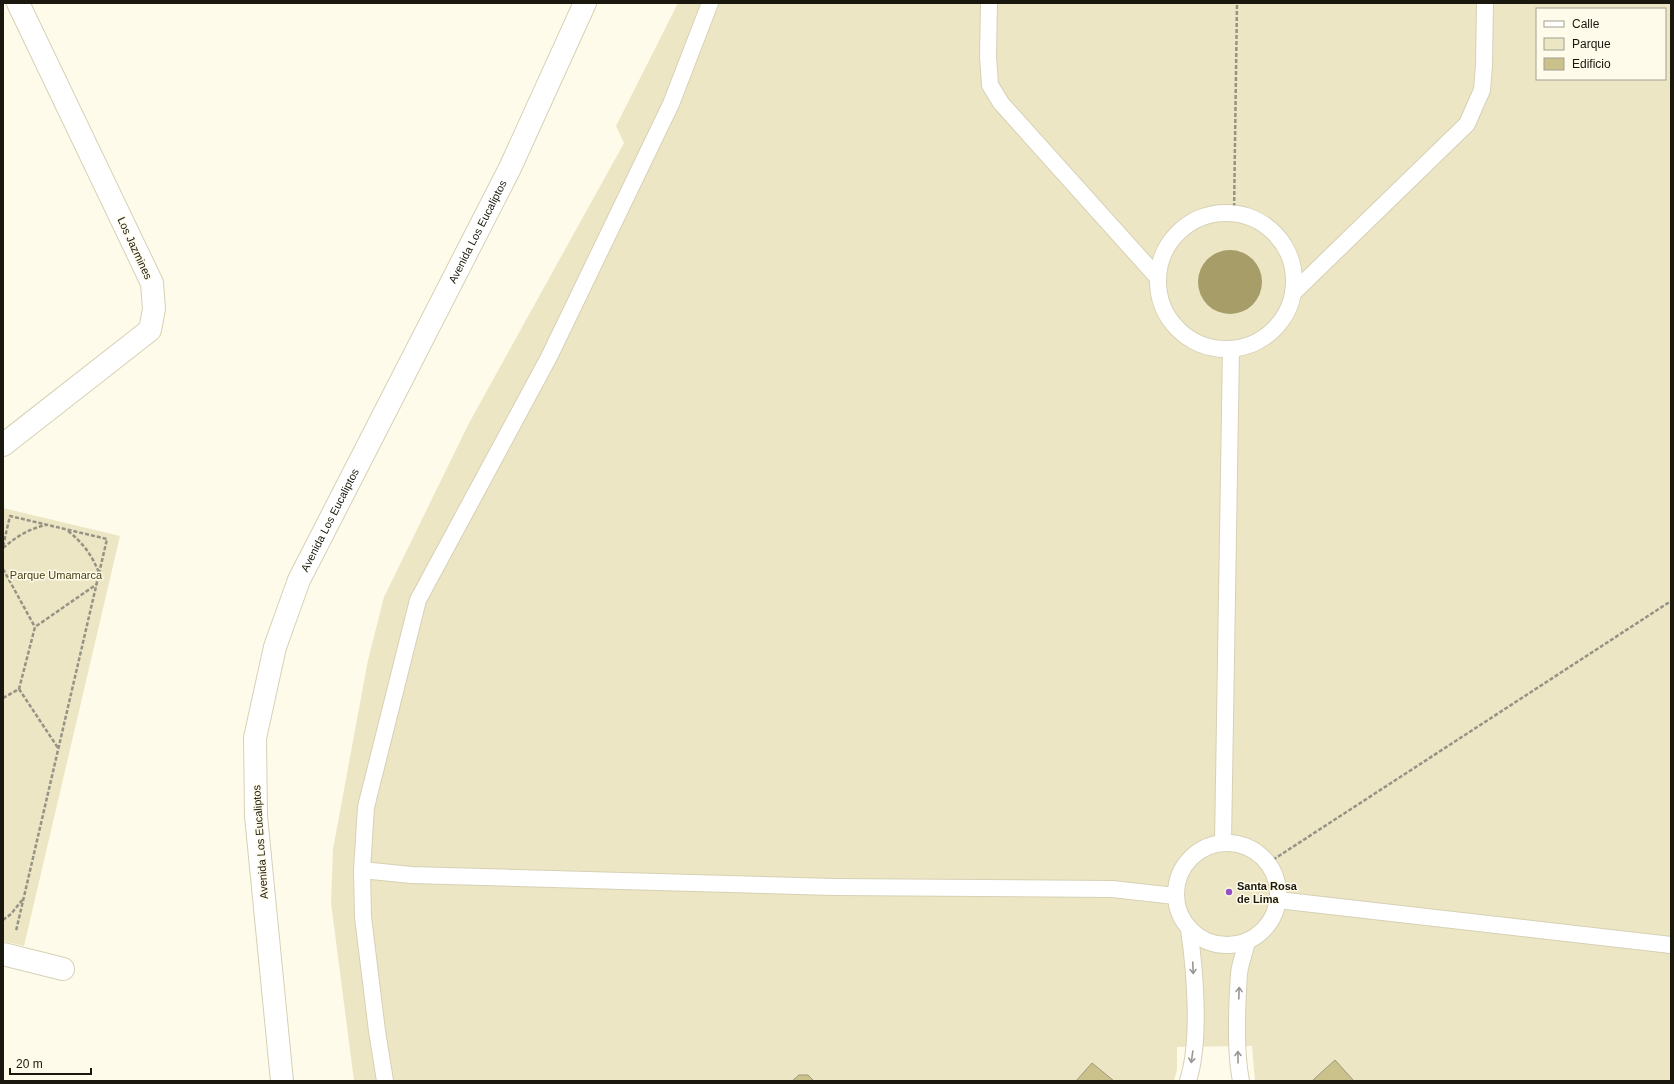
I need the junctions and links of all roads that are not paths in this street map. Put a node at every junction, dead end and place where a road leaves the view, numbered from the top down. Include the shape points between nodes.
1 (18, 3) edge
2 (585, 3) edge
3 (710, 3) edge
4 (989, 3) edge
5 (1485, 3) edge
6 (1158, 278) junction
7 (1294, 293) junction
8 (1231, 349) junction
9 (3, 445) edge
10 (1223, 843) junction
11 (362, 870) junction
12 (1175, 896) junction
13 (1278, 900) junction
14 (1189, 929) junction
15 (1247, 941) junction
16 (1671, 945) edge
17 (3, 954) edge
18 (63, 969) dead end
19 (282, 1081) edge
20 (385, 1081) edge
21 (1188, 1081) edge
22 (1241, 1081) edge

1 - 9 street, Los Jazmines via 152,283 154,309 150,330
2 - 19 street, Avenida Los Eucaliptos via 510,168 299,580 275,647 255,738 256,816
3 - 11 lane via 671,104 549,357 418,600 366,807
4 - 6 lane via 990,85 1001,103
5 - 7 lane via 1482,90 1467,124
6 - 7 lane via 1163,257 1174,237 1191,223 1212,215 1234,213 1255,220 1274,232 1287,250 1294,271
6 - 8 lane via 1161,301 1171,321 1187,337 1208,347
7 - 8 lane via 1286,314 1272,332 1253,344
8 - 10 lane
10 - 12 lane via 1194,854 1183,866 1177,880
10 - 13 lane via 1240,844 1256,851 1268,863 1278,886
11 - 12 lane via 411,875 834,887 1112,889
11 - 20 lane via 363,917
12 - 14 lane via 1179,914
13 - 15 lane via 1275,913 1268,924 1259,934
13 - 16 lane
14 - 15 lane via 1201,939 1216,945 1232,945
14 -> 21 lane via 1195,1034
22 -> 15 lane via 1238,1068 1240,973
17 - 18 street

